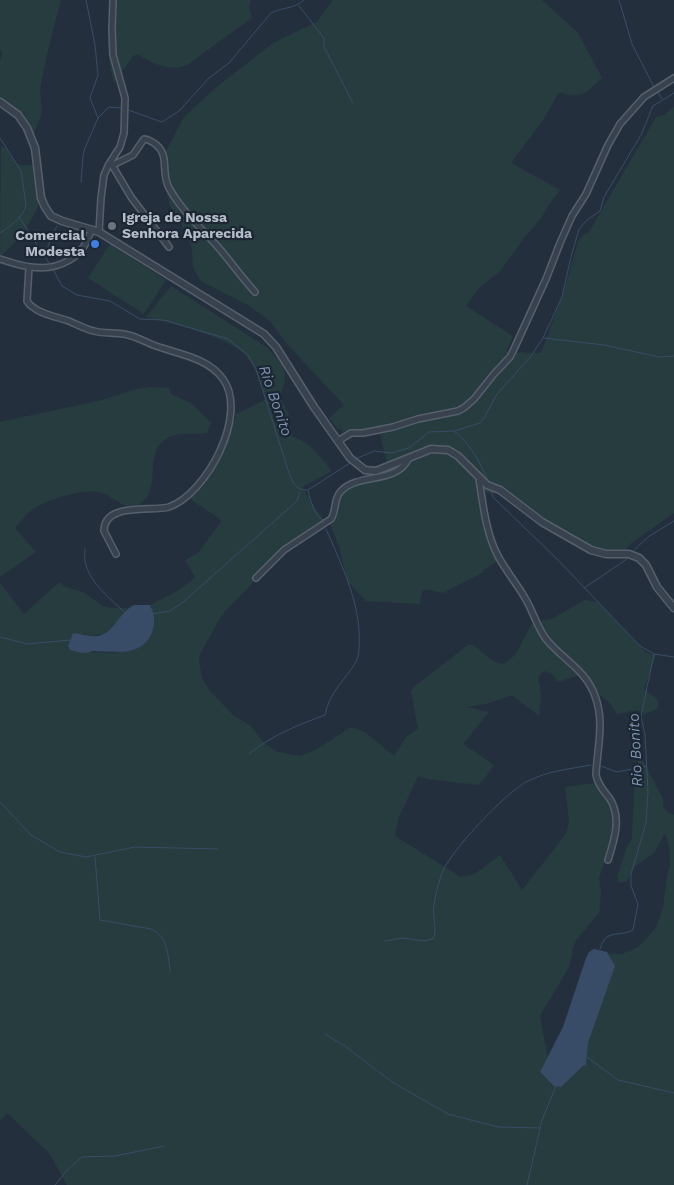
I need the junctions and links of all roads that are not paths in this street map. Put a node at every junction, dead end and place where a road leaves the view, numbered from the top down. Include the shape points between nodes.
1 (113, 0) edge
2 (674, 78) edge
3 (0, 102) edge
4 (111, 164) junction
5 (91, 229) junction
6 (99, 232) junction
7 (169, 247) dead end
8 (0, 259) edge
9 (29, 267) junction
10 (254, 292) dead end
11 (338, 441) junction
12 (409, 458) junction
13 (479, 479) junction
14 (116, 554) dead end
15 (256, 578) dead end
16 (674, 608) edge
17 (608, 860) dead end

1 - 4 street via 113,55 125,98 125,117 124,140
2 - 11 street via 644,97 620,124 572,216 510,357 474,399 458,410 371,432 352,433
3 - 5 street via 21,118 31,137 41,198 48,212 57,219
4 - 6 street via 104,174
4 - 7 street via 131,197
4 - 10 street via 133,155 144,139 161,149 169,188
5 - 6 street
5 - 9 street via 82,250 70,261 48,268
6 - 11 street via 264,334
8 - 9 street
9 - 14 street via 27,301 37,310 92,331 130,335 189,356 220,375 228,390 230,422 222,446 207,472 177,503 162,508 126,510 111,517 104,531
11 - 12 street via 350,458 365,470 376,471
12 - 13 street via 432,449 448,450
12 - 15 street via 403,467 391,474 359,480 342,490 337,496 335,514 331,519 284,550
13 - 16 street via 500,490 542,522 591,550 639,558 656,587
13 - 17 street via 491,538 498,555 526,599 544,636 592,686 600,730 596,775 613,804 616,823

